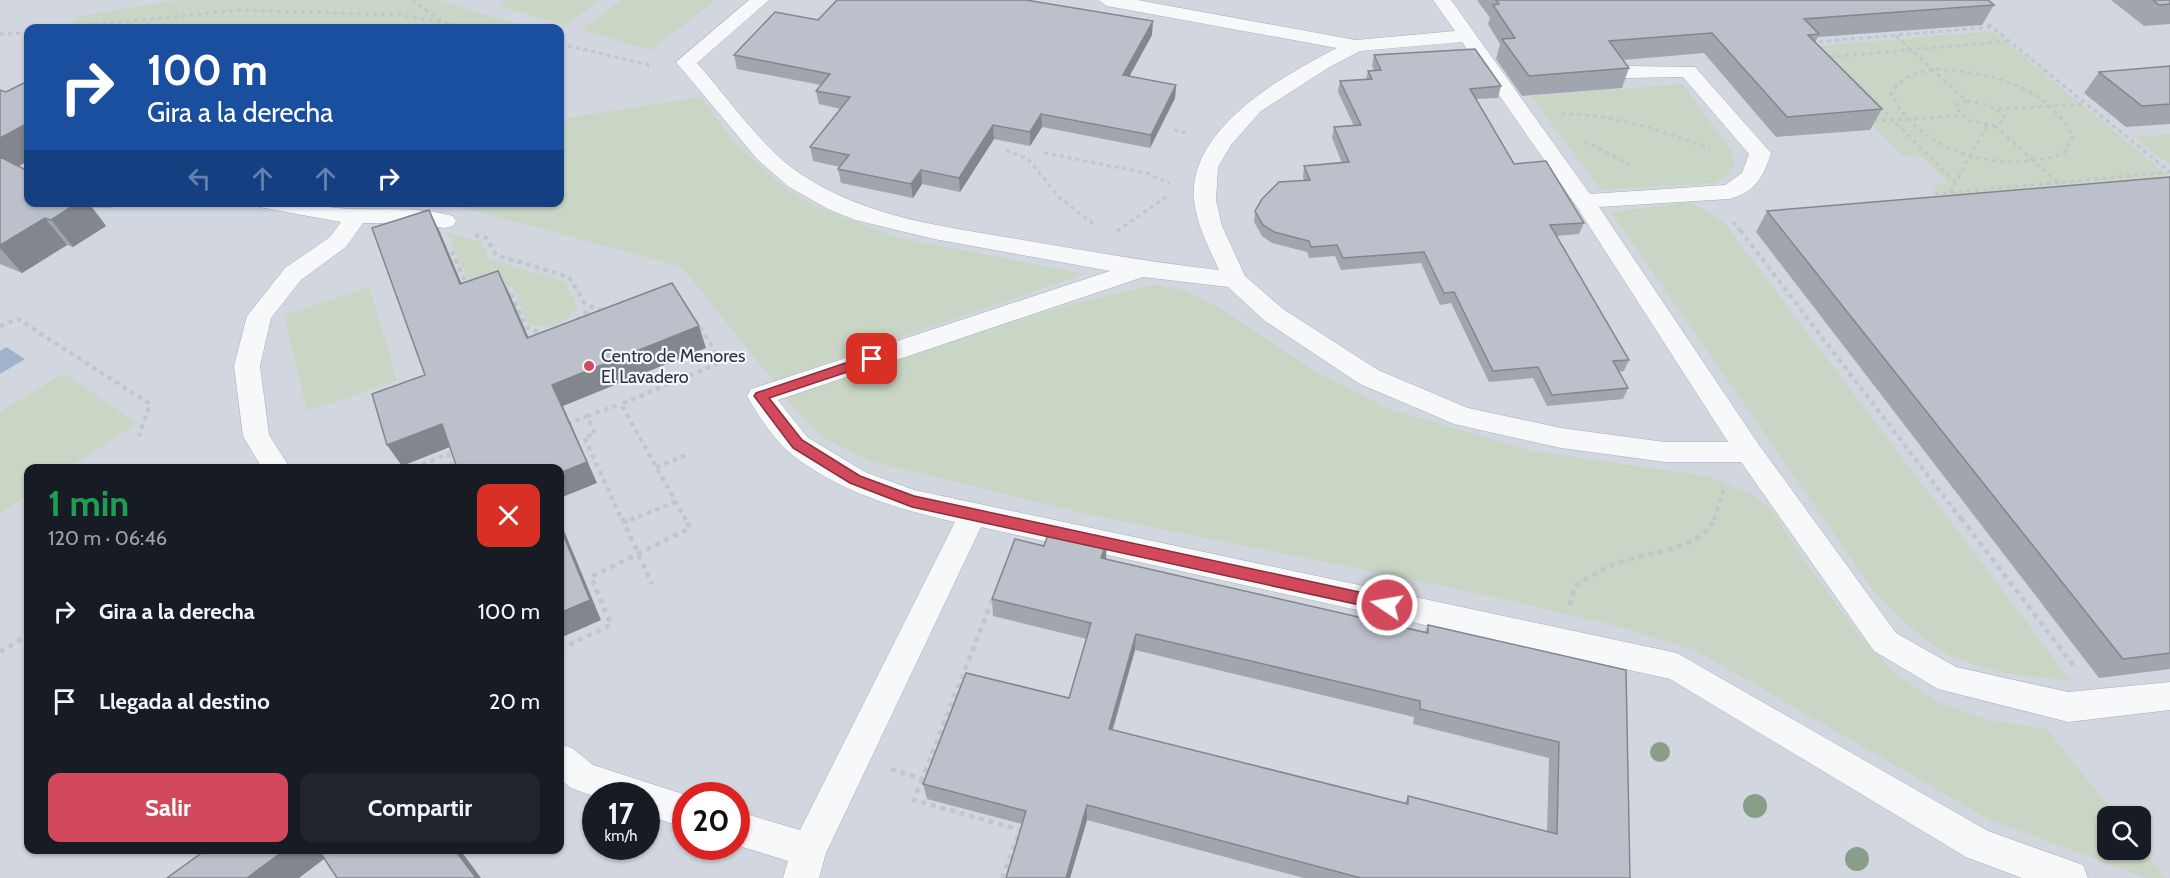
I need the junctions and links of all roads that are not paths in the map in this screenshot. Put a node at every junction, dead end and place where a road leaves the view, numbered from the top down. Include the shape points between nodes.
1 (760, 0) edge
2 (1107, 0) edge
3 (1442, 0) edge
4 (1466, 36) junction
5 (1356, 46) junction
6 (1625, 72) edge
7 (1584, 201) junction
8 (286, 207) edge
9 (357, 216) junction
10 (445, 221) dead end
11 (1142, 269) junction
12 (1235, 280) junction
13 (1749, 452) junction
14 (274, 464) edge
15 (972, 516) junction
16 (2170, 696) edge
17 (564, 762) edge
18 (598, 782) edge
19 (750, 835) edge
20 (805, 864) edge
21 (2070, 878) edge

1 - 11 lane via 686,62 766,155 797,182 863,215 934,232
2 - 5 lane
3 - 4 lane
4 - 5 lane
4 - 7 lane
5 - 12 lane via 1254,107 1222,142 1207,166 1205,200 1211,226
6 - 7 lane via 1688,71 1760,153 1757,165 1748,183 1729,192
7 - 13 lane
8 - 9 lane via 312,214
9 - 10 lane via 421,215
9 - 14 lane via 339,242 293,274 259,316 247,366 256,436
11 - 12 lane
11 - 15 lane via 760,396 797,444 855,480 912,501
12 - 13 lane via 1274,315 1369,377 1463,417 1561,438 1665,452
13 - 16 lane via 1885,642 1948,679 2068,707
15 - 20 lane
15 - 21 lane via 1677,667 1978,845
17 - 18 lane via 583,777
19 - 20 lane

